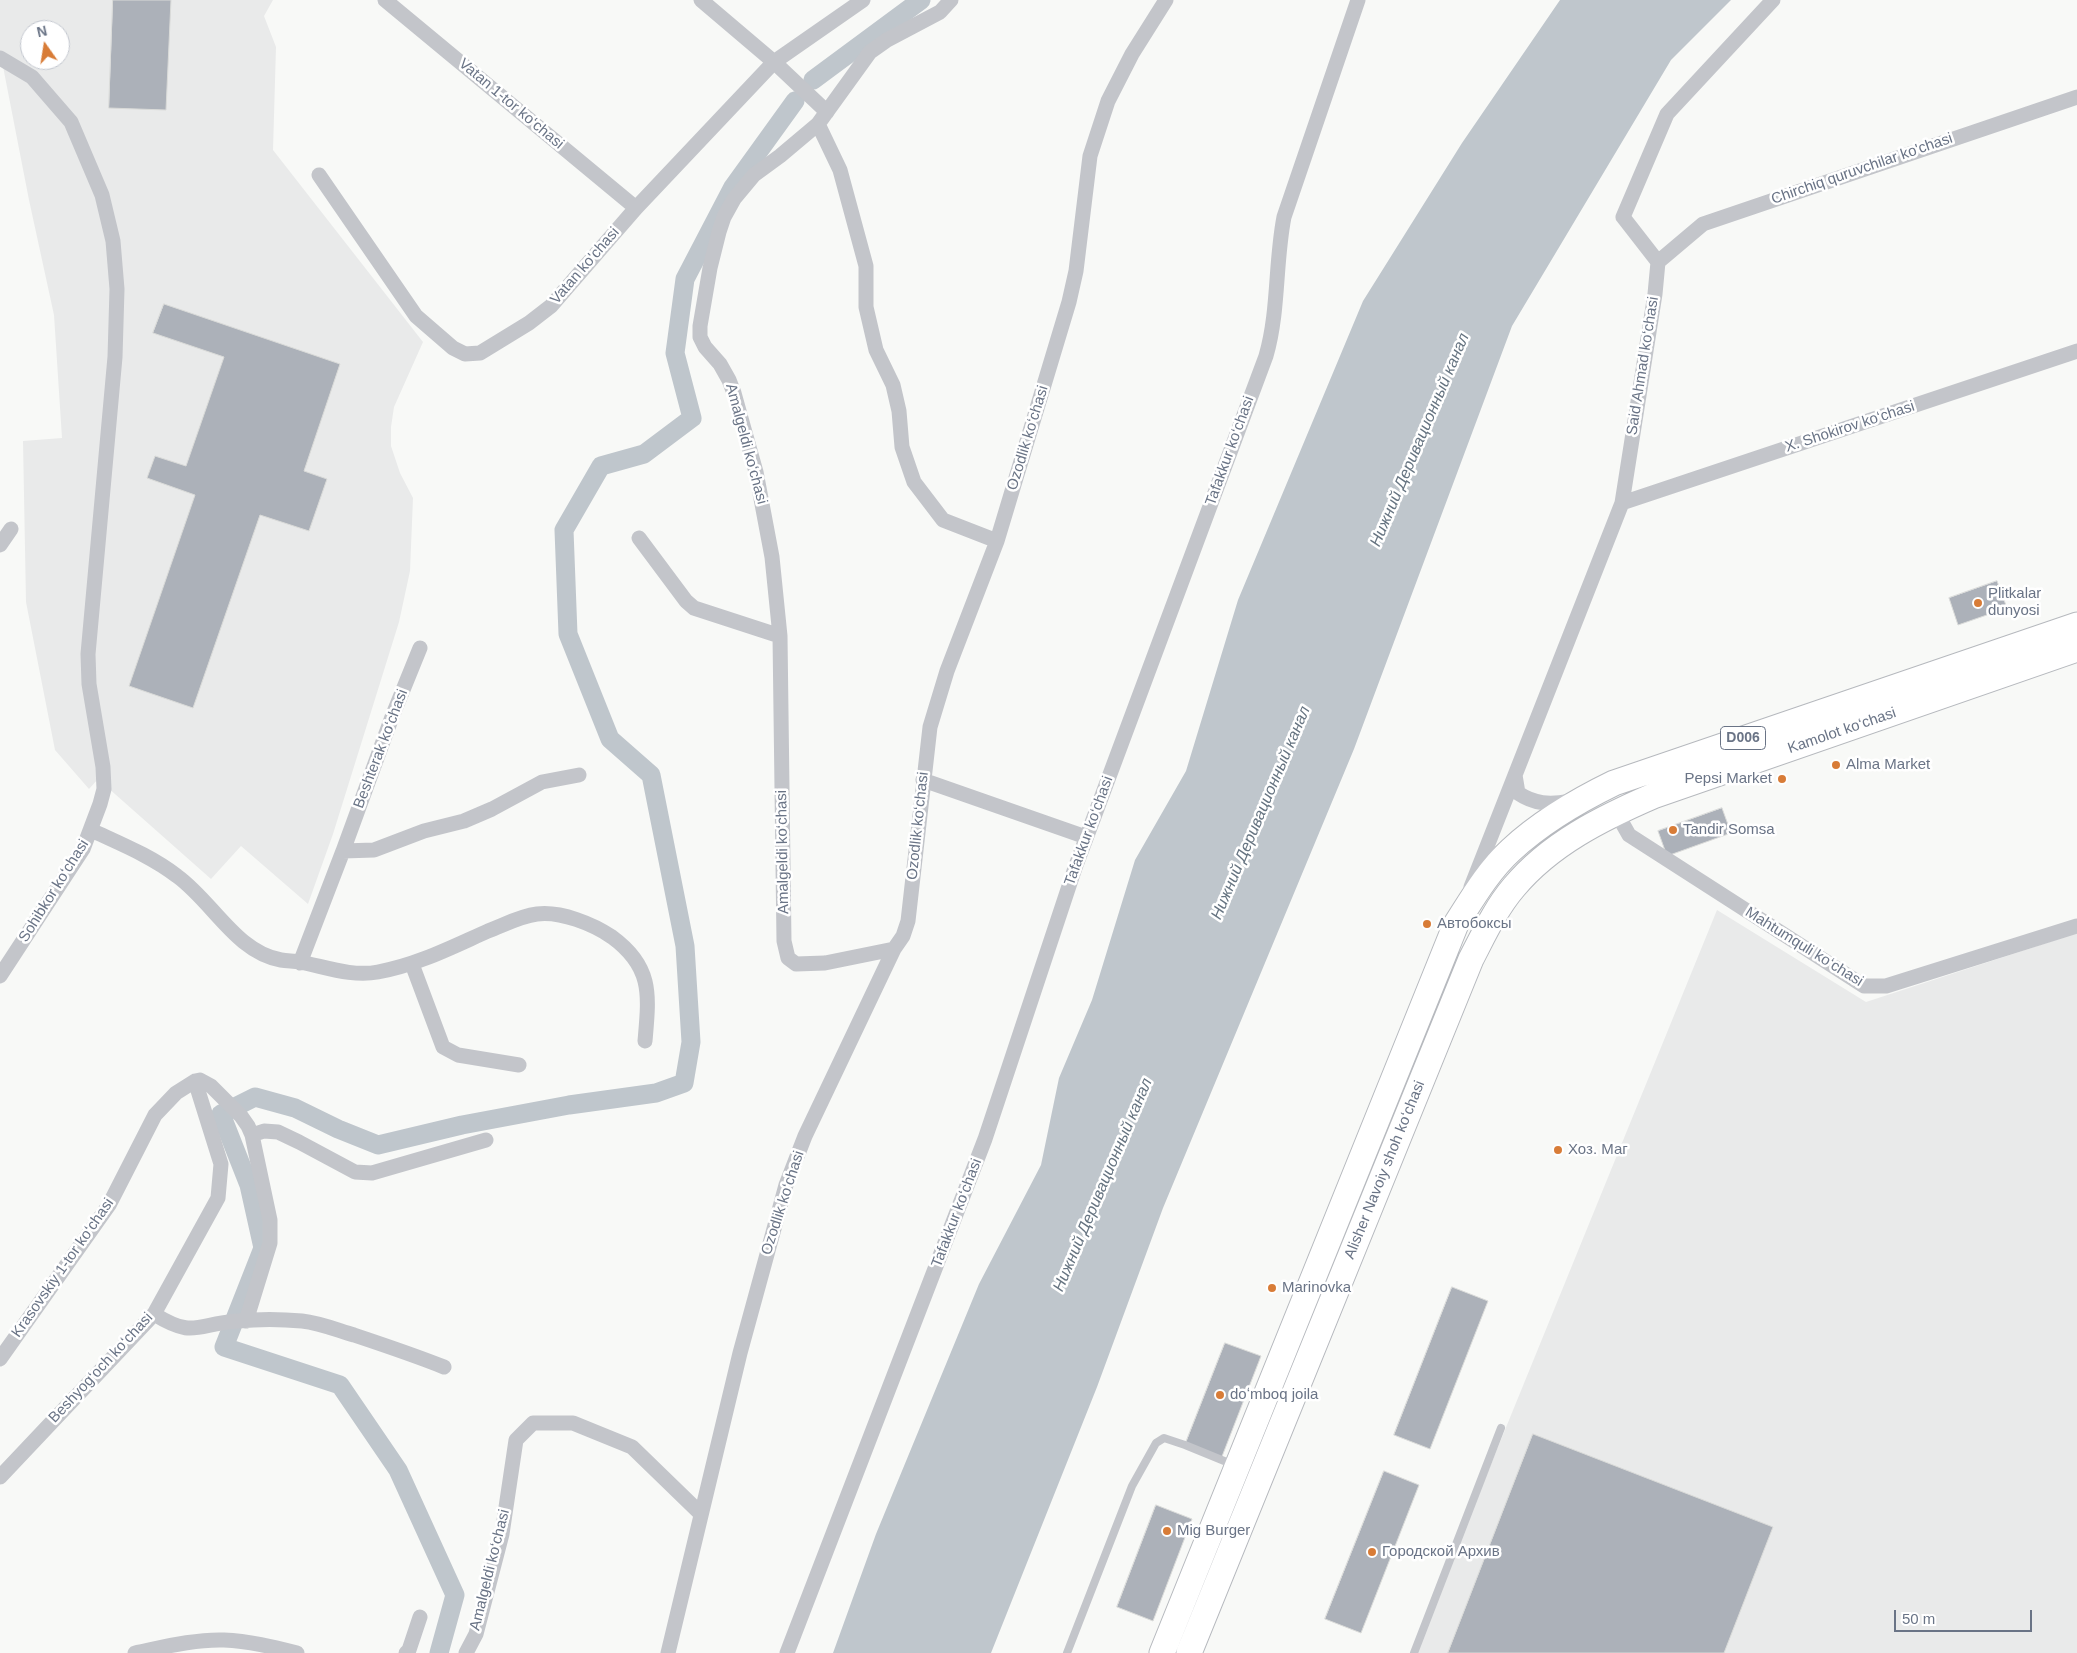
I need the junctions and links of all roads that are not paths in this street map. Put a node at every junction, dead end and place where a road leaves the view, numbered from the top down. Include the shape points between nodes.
1 (385, 0) edge
2 (701, 0) edge
3 (863, 0) edge
4 (951, 0) edge
5 (1166, 0) edge
6 (1358, 0) edge
7 (1773, 0) edge
8 (0, 58) edge
9 (774, 62) junction
10 (2077, 97) edge
11 (822, 118) junction
12 (319, 175) dead end
13 (636, 208) junction
14 (1658, 262) junction
15 (2077, 351) edge
16 (1622, 503) junction
17 (11, 529) dead end
18 (640, 538) dead end
19 (997, 541) junction
20 (0, 545) edge
21 (2077, 625) edge
22 (780, 636) junction
23 (420, 648) dead end
24 (2077, 650) edge
25 (579, 774) dead end
26 (1515, 775) junction
27 (923, 780) junction
28 (1581, 800) junction
29 (1616, 812) junction
30 (91, 830) junction
31 (1086, 837) junction
32 (343, 850) junction
33 (1496, 912) joint
34 (1456, 924) junction
35 (2077, 926) edge
36 (894, 949) junction
37 (300, 962) junction
38 (412, 964) junction
39 (0, 976) edge
40 (645, 1041) dead end
41 (519, 1065) dead end
42 (195, 1082) junction
43 (252, 1135) junction
44 (486, 1140) dead end
45 (154, 1314) junction
46 (246, 1320) junction
47 (0, 1359) edge
48 (444, 1367) dead end
49 (1501, 1428) dead end
50 (1236, 1466) junction
51 (0, 1476) edge
52 (700, 1513) junction
53 (1204, 1549) junction
54 (1228, 1558) junction
55 (420, 1617) dead end
56 (135, 1653) edge
57 (297, 1653) edge
58 (406, 1653) edge
59 (466, 1653) edge
60 (668, 1653) edge
61 (787, 1653) edge
62 (1067, 1653) edge
63 (1162, 1653) edge
64 (1189, 1653) edge
65 (1414, 1653) edge

1 - 13 street, Vatan 1-tor ko‘chasi
2 - 9 street
3 - 9 street, Vatan ko'chasi
4 - 11 street, Amalgeldi ko‘chasi via 940,12 870,52
5 - 19 street, Ozodlik ko‘chasi via 1132,54 1108,101 1090,156 1076,271 1069,302
6 - 31 street, Tafakkur ko‘chasi via 1284,217 1278,247 1272,335 1266,356
7 - 14 street via 1667,114 1623,217
8 - 30 street, Sohibkor ko‘chasi via 32,77 71,122 102,195 113,241 117,289 115,357 88,654 104,767 104,789
9 - 11 street
9 - 13 street, Vatan ko'chasi
10 - 14 street, Chirchiq quruvchilar ko'chasi via 1703,224
11 - 19 street via 866,266 866,307 876,350 893,385 902,447 914,482 943,520
11 - 22 street, Amalgeldi ko‘chasi via 754,175 734,198 724,217 710,268 700,326 700,337 705,347 730,380 751,453 766,516
12 - 13 street, Vatan ko'chasi via 416,316 453,348 465,354 480,353 551,306
14 - 16 street, Said Ahmad ko‘chasi
15 - 16 street, X. Shokirov ko‘chasi
16 - 26 street, Said Ahmad ko‘chasi
17 - 20 street
18 - 22 street via 694,608
19 - 27 street, Ozodlik ko‘chasi via 947,672 930,727
21 - 28 main road, D006 via 1638,774
22 - 36 street, Amalgeldi ko‘chasi via 784,941 788,958 796,964 825,963
23 - 32 street, Beshterak ko‘chasi
24 - 29 main road, Kamolot ko‘chasi / D006 via 1653,796
25 - 32 street via 542,782 464,821 424,831 374,850
26 - 28 street via 1518,793 1530,801 1554,804
26 - 34 street, Said Ahmad ko‘chasi
27 - 31 street
27 - 36 street, Ozodlik ko‘chasi via 908,921
28 - 34 main road, D006 via 1510,850 1482,883
29 - 33 main road, Kamolot ko‘chasi / D006 via 1563,843 1533,867 1513,887
29 - 35 street, Mahtumquli ko‘chasi via 1629,835 1864,986 1886,986
30 - 37 street via 146,855 179,877 246,944 264,955
30 - 39 street, Sohibkor ko‘chasi via 83,849
31 - 61 street, Tafakkur ko‘chasi via 985,1139
32 - 37 street, Beshterak ko‘chasi
33 - 54 main road, Alisher Navoiy shoh koʻchasi / D006 via 1471,959
34 - 50 main road, Alisher Navoiy shoh koʻchasi / D006
36 - 52 street, Ozodlik ko‘chasi via 805,1136 786,1185
37 - 38 street via 345,972 376,972
38 - 40 street via 517,919 553,914 583,923 608,934 627,948 643,972 649,1002
38 - 41 street via 444,1047 458,1055
42 - 43 street via 200,1080 210,1086 241,1116
42 - 45 street, Beshyog‘och ko‘chasi via 221,1164 218,1198
42 - 47 street, Krasovskiy 1-tor ko‘chasi via 176,1093 155,1115 109,1205
43 - 44 street via 264,1131 278,1132 355,1172 392,1168
43 - 46 street via 270,1220 270,1243
45 - 46 street via 182,1328 199,1329
45 - 51 street, Beshyog‘och ko‘chasi
46 - 48 street via 302,1321 322,1325
49 - 65 lane
50 - 53 main road, Alisher Navoiy shoh koʻchasi / D006
50 - 62 lane via 1164,1438 1156,1443 1132,1486
52 - 59 street, Amalgeldi ko‘chasi via 632,1447 573,1424 533,1422 516,1440 502,1534 476,1634
52 - 60 street, Ozodlik ko‘chasi
53 - 54 main road
53 - 63 main road, Alisher Navoiy shoh koʻchasi / D006
54 - 64 main road, Alisher Navoiy shoh koʻchasi / D006
55 - 58 street
56 - 57 street via 222,1640 261,1644

